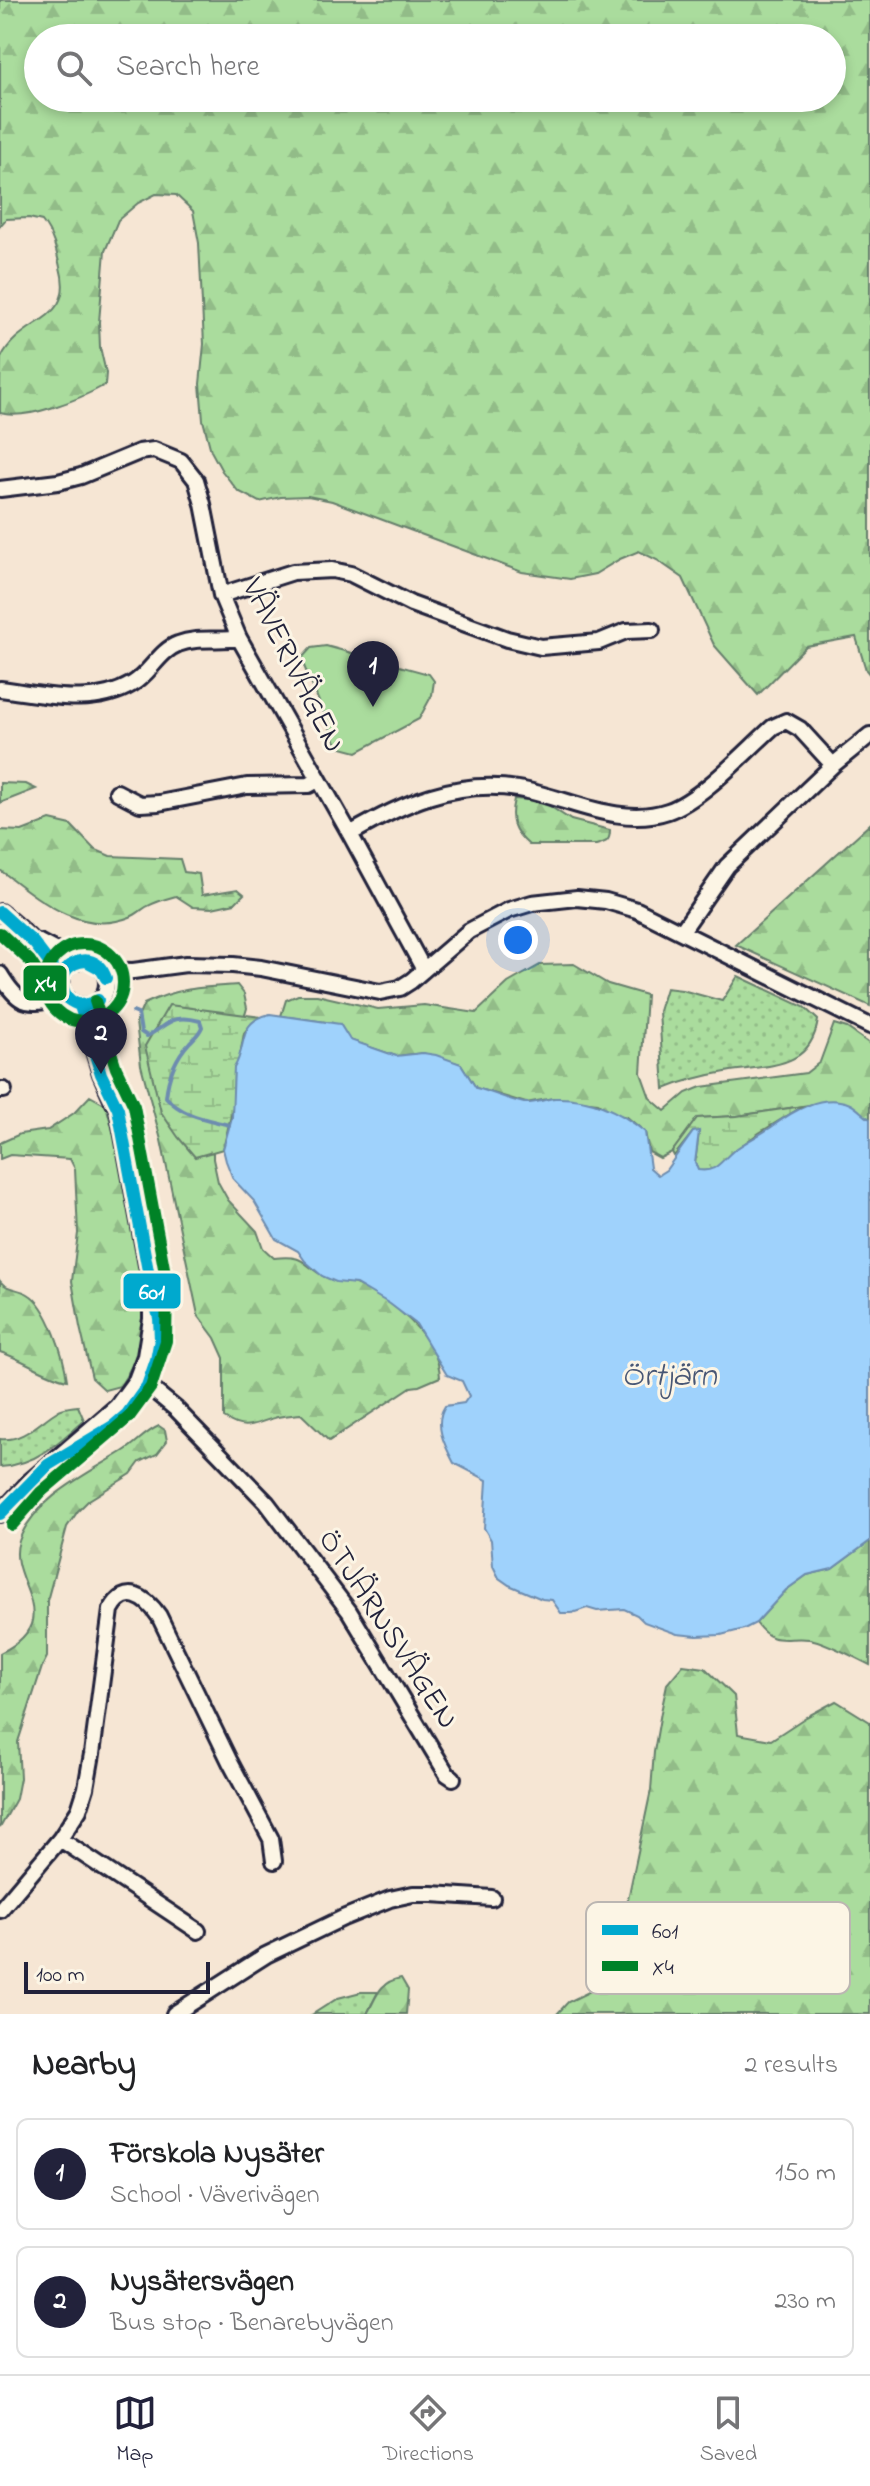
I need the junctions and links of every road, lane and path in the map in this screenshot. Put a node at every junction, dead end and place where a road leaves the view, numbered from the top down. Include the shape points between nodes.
1 (0, 489) edge
2 (221, 595) junction
3 (652, 630) dead end
4 (239, 638) junction
5 (0, 689) edge
6 (870, 735) edge
7 (833, 765) junction
8 (318, 780) junction
9 (117, 792) dead end
10 (350, 834) junction
11 (0, 912) edge
12 (682, 931) junction
13 (32, 938) junction
14 (77, 962) junction
15 (103, 970) junction
16 (424, 970) junction
17 (133, 971) junction
18 (0, 974) edge
19 (62, 982) junction
20 (106, 986) junction
21 (41, 1001) junction
22 (98, 1001) junction
23 (74, 1002) junction
24 (870, 1026) edge
25 (118, 1109) junction
26 (142, 1383) junction
27 (0, 1514) edge
28 (453, 1778) dead end
29 (60, 1839) junction
30 (274, 1861) dead end
31 (492, 1898) dead end
32 (0, 1910) edge
33 (198, 1931) dead end
34 (174, 2014) edge

1 - 2 street, VÄVERIVÄGEN via 45,486 139,452 170,455 196,480
2 - 3 street via 284,574 332,570 411,604 541,647
2 - 4 street, VÄVERIVÄGEN
4 - 5 street via 176,644 133,684 81,698
4 - 8 street, VÄVERIVÄGEN
6 - 7 street
7 - 10 street via 786,721 670,811 623,816 519,789 465,787 419,799
7 - 12 street via 727,866
8 - 9 street via 309,785 247,786 159,803 140,804
8 - 10 street, VÄVERIVÄGEN
10 - 16 street, VÄVERIVÄGEN
11 - 13 street
12 - 16 street via 606,901 532,903 469,931
12 - 24 street
13 - 14 street
13 - 19 street
14 - 15 street via 91,962
14 - 19 street
15 - 17 street
15 - 20 street
16 - 17 street via 400,988 380,992 233,965
17 - 20 street
18 - 21 street via 16,997
19 - 21 street
19 - 23 street via 63,992
20 - 22 street
21 - 23 street
22 - 23 street
22 - 25 street
23 - 25 street
25 - 26 street via 159,1318 156,1360
26 - 27 street via 141,1397 113,1426 48,1465
26 - 28 street, ÖTJÄRNSVÄGEN via 176,1409 267,1503 349,1611
29 - 30 street via 86,1788 111,1610 116,1600 134,1595 159,1616 271,1839
29 - 32 street
29 - 33 street
31 - 34 street via 413,1894 390,1899 266,1955

